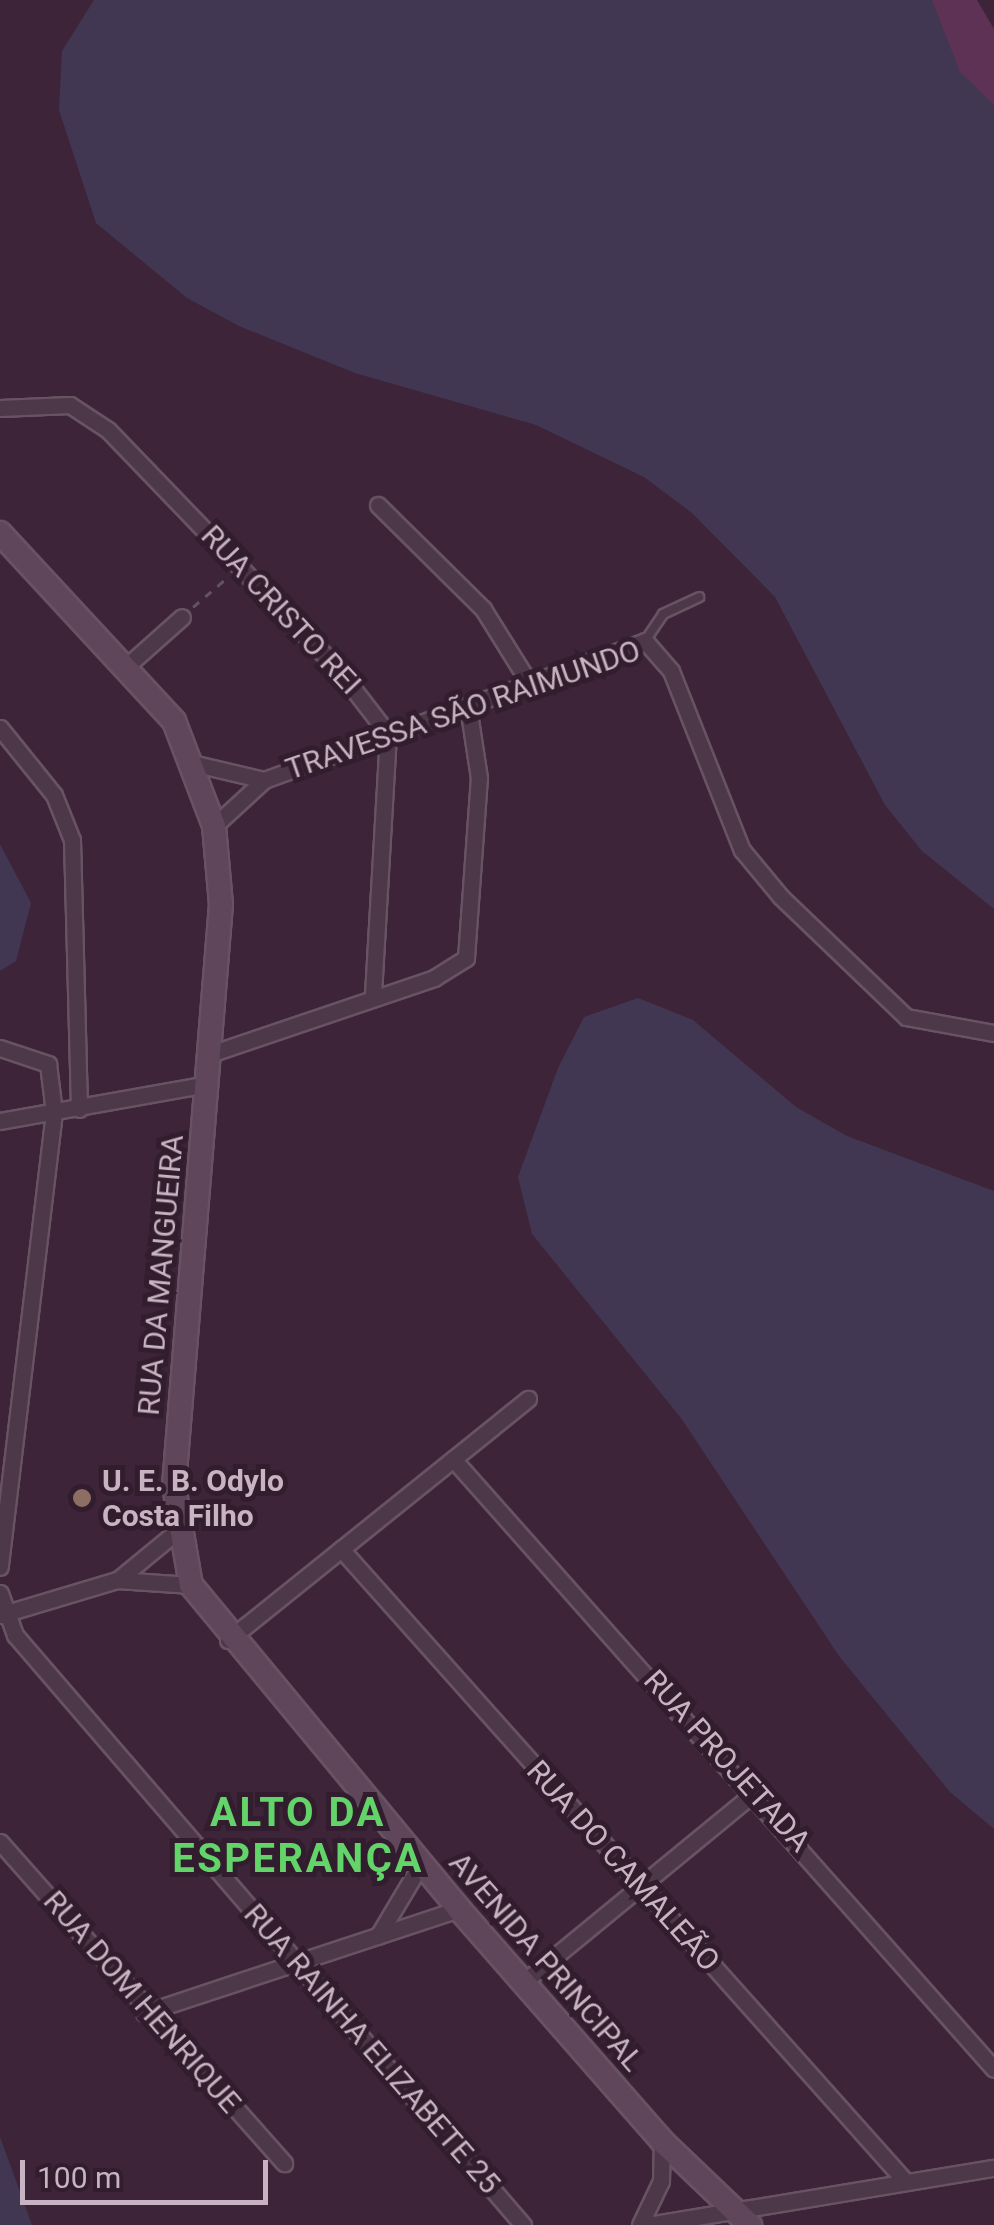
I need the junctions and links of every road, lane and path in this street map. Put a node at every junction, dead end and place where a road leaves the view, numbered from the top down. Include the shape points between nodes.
1 (0, 408) edge
2 (378, 506) dead end
3 (0, 533) edge
4 (242, 566) junction
5 (699, 597) dead end
6 (182, 617) joint
7 (644, 641) junction
8 (128, 665) junction
9 (528, 681) junction
10 (468, 706) junction
11 (0, 728) edge
12 (388, 734) junction
13 (196, 764) junction
14 (264, 780) junction
15 (214, 826) junction
16 (372, 994) junction
17 (994, 1033) edge
18 (0, 1048) edge
19 (210, 1054) junction
20 (207, 1084) junction
21 (79, 1108) junction
22 (54, 1112) junction
23 (0, 1121) edge
24 (528, 1399) dead end
25 (454, 1459) junction
26 (177, 1531) junction
27 (341, 1549) junction
28 (0, 1566) edge
29 (117, 1580) junction
30 (191, 1586) junction
31 (0, 1593) edge
32 (2, 1614) edge
33 (228, 1640) junction
34 (756, 1792) junction
35 (0, 1842) edge
36 (421, 1864) junction
37 (641, 1886) junction
38 (459, 1909) junction
39 (378, 1936) junction
40 (298, 1964) junction
41 (525, 1981) junction
42 (144, 2012) junction
43 (994, 2069) edge
44 (662, 2141) junction
45 (284, 2164) dead end
46 (994, 2168) edge
47 (906, 2182) junction
48 (742, 2218) edge
49 (523, 2225) edge
50 (640, 2225) edge
51 (648, 2225) edge

1 - 4 street, RUA CRISTO REI via 45,402 86,413
2 - 9 street via 482,609
3 - 8 street, RUA DA MANGUEIRA
4 - 6 path
4 - 12 street, RUA CRISTO REI
5 - 7 lane via 662,614
6 - 8 street
7 - 9 street, TRAVESSA SÃO RAIMUNDO
7 - 17 street, TRAVESSA SÃO RAIMUNDO via 671,671 742,850 780,898 906,1017
8 - 13 street, RUA DA MANGUEIRA
9 - 10 street, TRAVESSA SÃO RAIMUNDO
10 - 12 street, TRAVESSA SÃO RAIMUNDO
10 - 16 street via 478,778 468,947 461,964 434,978
11 - 21 street via 54,795 72,840
12 - 14 street, TRAVESSA SÃO RAIMUNDO
12 - 16 street
13 - 14 street, TRAVESSA SÃO RAIMUNDO
13 - 15 street, RUA DA MANGUEIRA
14 - 15 street, TRAVESSA SÃO RAIMUNDO
15 - 19 street, RUA DA MANGUEIRA via 221,904
16 - 19 street
18 - 22 street via 48,1064
19 - 20 street, RUA DA MANGUEIRA
20 - 21 street
20 - 26 street, RUA DA MANGUEIRA
21 - 22 street
22 - 23 street
22 - 28 street
24 - 25 street
25 - 27 street
25 - 34 street, RUA PROJETADA
26 - 29 street
26 - 30 street, AVENIDA PRINCIPAL
27 - 33 street
27 - 37 street, RUA DO CAMALEÃO
29 - 30 street
29 - 32 street
30 - 33 street, AVENIDA PRINCIPAL
31 - 32 street, RUA RAINHA ELIZABETE 25
32 - 40 street, RUA RAINHA ELIZABETE 25
33 - 36 street, AVENIDA PRINCIPAL
34 - 37 street
34 - 43 street, RUA PROJETADA
35 - 42 street, RUA DOM HENRIQUE
36 - 38 street, AVENIDA PRINCIPAL
36 - 39 street
37 - 41 street
37 - 47 street, RUA DO CAMALEÃO
38 - 39 street
38 - 41 street, AVENIDA PRINCIPAL
39 - 40 street
40 - 42 street
40 - 49 street, RUA RAINHA ELIZABETE 25
41 - 44 street, AVENIDA PRINCIPAL
42 - 45 street, RUA DOM HENRIQUE
44 - 48 street, AVENIDA PRINCIPAL
44 - 50 street via 661,2181
46 - 47 street
47 - 48 street
48 - 51 street

